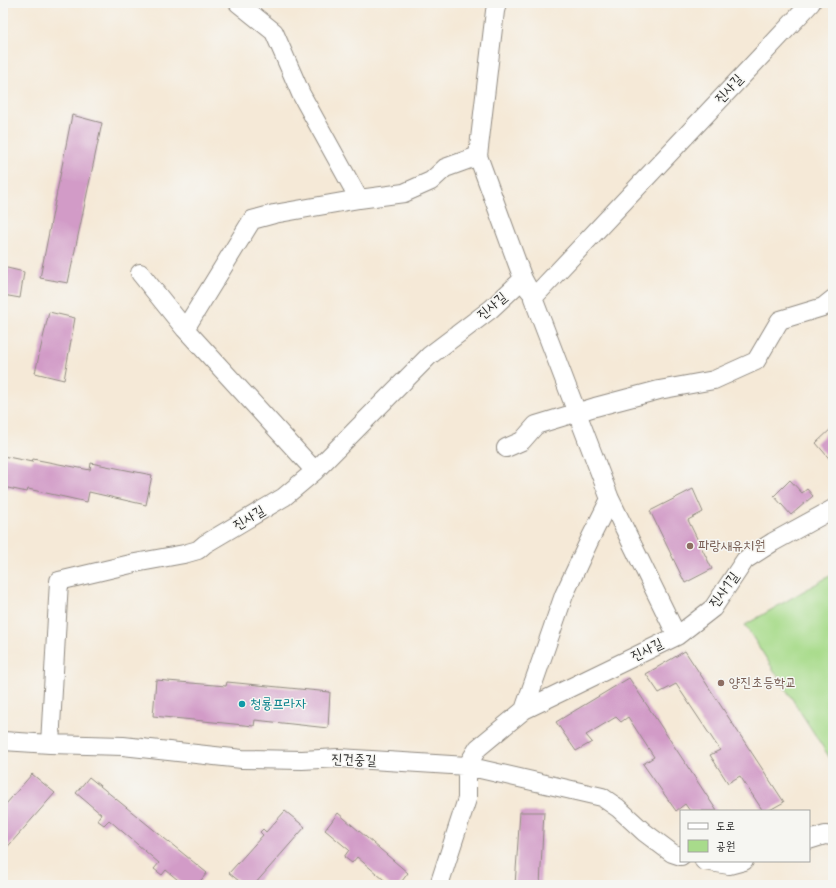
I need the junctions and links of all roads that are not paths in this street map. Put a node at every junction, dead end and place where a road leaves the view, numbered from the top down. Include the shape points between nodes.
1 (238, 3) edge
2 (497, 3) edge
3 (811, 3) edge
4 (478, 156) junction
5 (360, 199) junction
6 (140, 273) dead end
7 (523, 279) junction
8 (533, 298) junction
9 (833, 299) edge
10 (185, 329) junction
11 (577, 412) junction
12 (506, 448) dead end
13 (315, 471) junction
14 (610, 499) junction
15 (833, 509) edge
16 (677, 636) junction
17 (524, 710) junction
18 (3, 741) edge
19 (50, 744) junction
20 (467, 766) junction
21 (680, 856) edge
22 (712, 862) edge
23 (739, 862) edge
24 (439, 885) edge

1 - 5 street via 274,32 301,94
2 - 4 street, 진사길
3 - 8 street, 진사길
4 - 5 street via 445,168 431,181 404,193
4 - 7 street, 진사길
5 - 10 street via 252,220
6 - 10 street
7 - 8 street, 진사길
7 - 13 street, 진사길 via 491,309 429,356
8 - 11 street, 진사길
9 - 11 street via 823,307 780,320 756,361 714,380 659,390
10 - 13 street
11 - 12 street via 536,425 522,441
11 - 14 street, 진사길
13 - 19 street, 진사길 via 284,497 198,550 59,581
14 - 16 street, 진사길
14 - 17 street via 564,596
15 - 16 street, 진사1길 via 745,560 713,608
16 - 17 street, 진사길
17 - 20 street, 진사길 via 478,748
18 - 19 street, 진건중길
19 - 20 street, 진건중길 via 123,746 242,758 339,758
20 - 21 street, 진건중길 via 602,797 644,832 672,853
20 - 24 street via 467,799
22 - 23 street

